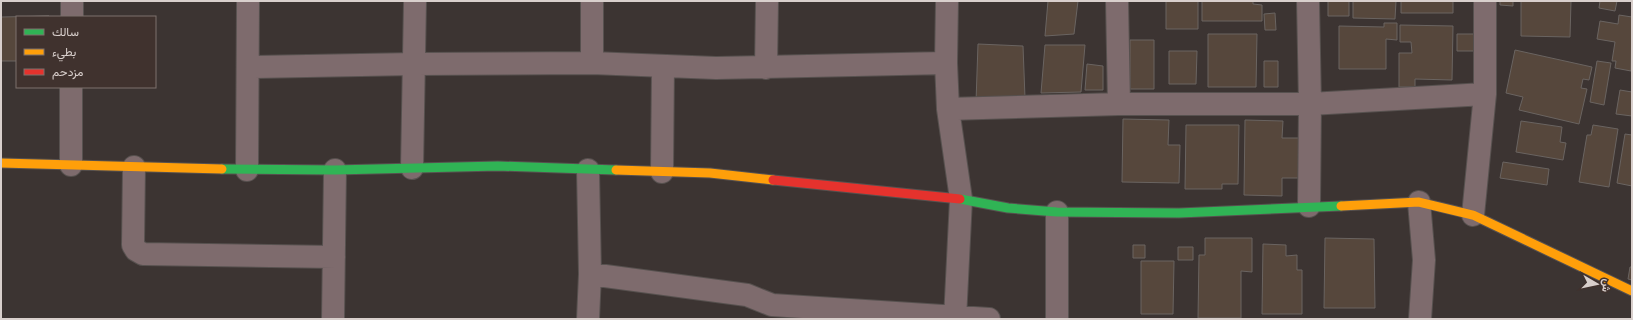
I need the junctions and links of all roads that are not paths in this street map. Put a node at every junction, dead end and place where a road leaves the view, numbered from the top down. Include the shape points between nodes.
1 (72, 1) edge
2 (248, 1) edge
3 (415, 1) edge
4 (592, 1) edge
5 (767, 1) edge
6 (947, 1) edge
7 (1117, 1) edge
8 (1308, 1) edge
9 (1485, 1) edge
10 (72, 16) edge
11 (592, 63) junction
12 (946, 63) junction
13 (414, 64) junction
14 (663, 66) junction
15 (248, 67) junction
16 (766, 68) junction
17 (72, 88) edge
18 (1485, 94) junction
19 (1119, 104) junction
20 (1310, 104) junction
21 (948, 109) junction
22 (1, 163) edge
23 (71, 165) junction
24 (134, 167) junction
25 (412, 168) junction
26 (247, 170) junction
27 (336, 170) junction
28 (588, 170) junction
29 (662, 172) junction
30 (961, 199) junction
31 (1419, 202) junction
32 (1309, 206) junction
33 (1057, 212) junction
34 (1473, 215) junction
35 (334, 257) junction
36 (590, 274) junction
37 (1632, 291) edge
38 (771, 312) edge
39 (955, 317) edge
40 (333, 319) edge
41 (588, 319) edge
42 (989, 319) edge
43 (1056, 319) edge
44 (1420, 319) edge

1 - 10 street
2 - 15 street
3 - 13 street
4 - 11 street
5 - 16 street
6 - 12 street
7 - 19 street
8 - 20 street
9 - 18 street
11 - 13 street
11 - 14 street
12 - 16 street
12 - 21 street
13 - 15 street
13 - 25 street
14 - 16 street
14 - 29 street
15 - 26 street
17 - 23 street
18 - 20 street
18 - 34 street
19 - 20 street
19 - 21 street
20 - 32 street
21 - 30 street
22 - 23 street
23 - 24 street
24 - 26 street
24 - 35 street via 133,245 143,254
25 - 27 street
25 - 28 street via 498,166
26 - 27 street
27 - 35 street
28 - 29 street
28 - 36 street
29 - 30 street via 710,173
30 - 33 street via 1008,208
30 - 39 street
31 - 32 street
31 - 34 street
31 - 44 street via 1424,260
32 - 33 street via 1179,212
33 - 43 street
34 - 37 street
35 - 40 street
36 - 38 street via 748,295
36 - 41 street
38 - 39 street
39 - 42 street

